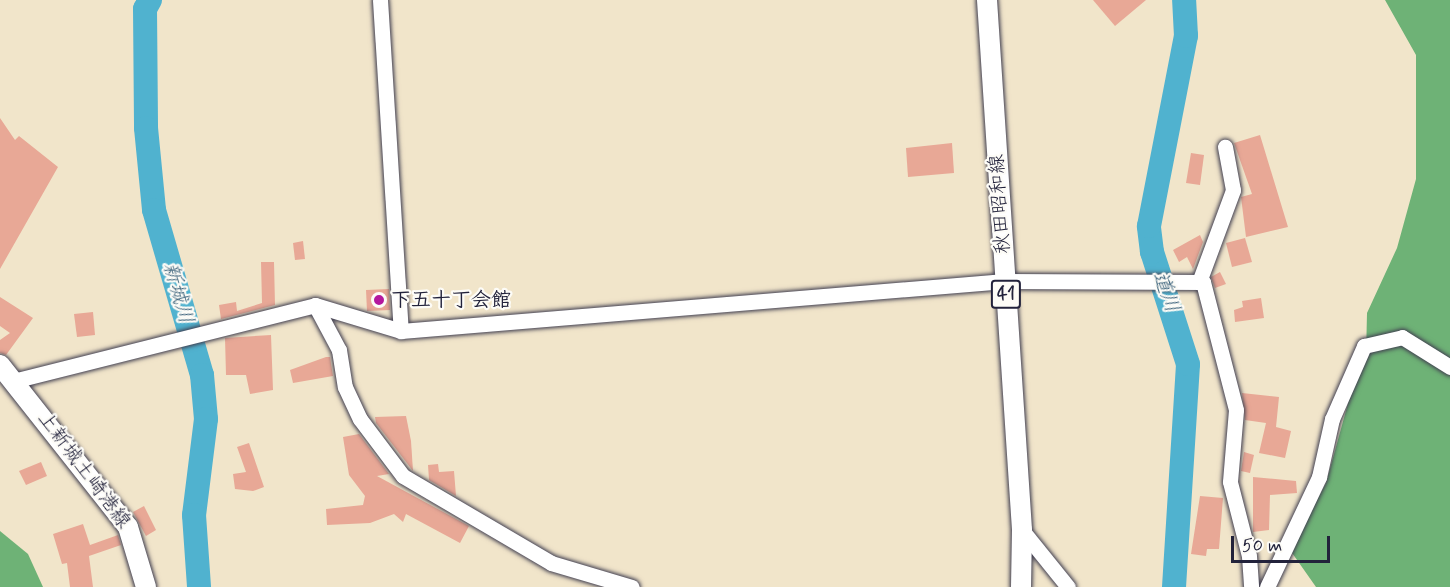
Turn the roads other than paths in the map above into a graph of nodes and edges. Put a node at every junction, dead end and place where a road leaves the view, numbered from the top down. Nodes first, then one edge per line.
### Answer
1 (380, 0) edge
2 (987, 0) edge
3 (1225, 147) dead end
4 (1005, 281) junction
5 (1200, 282) junction
6 (315, 305) junction
7 (401, 331) junction
8 (0, 365) edge
9 (1450, 367) edge
10 (17, 380) junction
11 (1022, 530) junction
12 (146, 587) edge
13 (632, 587) edge
14 (1021, 587) edge
15 (1068, 587) edge
16 (1251, 587) edge
17 (1268, 587) edge

1 - 7 street
2 - 4 main road, 秋田昭和線 / 41
3 - 5 street
4 - 5 street
4 - 7 street
4 - 11 main road, 秋田昭和線 / 41
5 - 16 street
6 - 7 street
6 - 10 street
6 - 13 street
8 - 10 main road, 上新城土崎港線
9 - 17 street
10 - 12 main road, 上新城土崎港線
11 - 14 main road, 秋田昭和線 / 41
11 - 15 street

